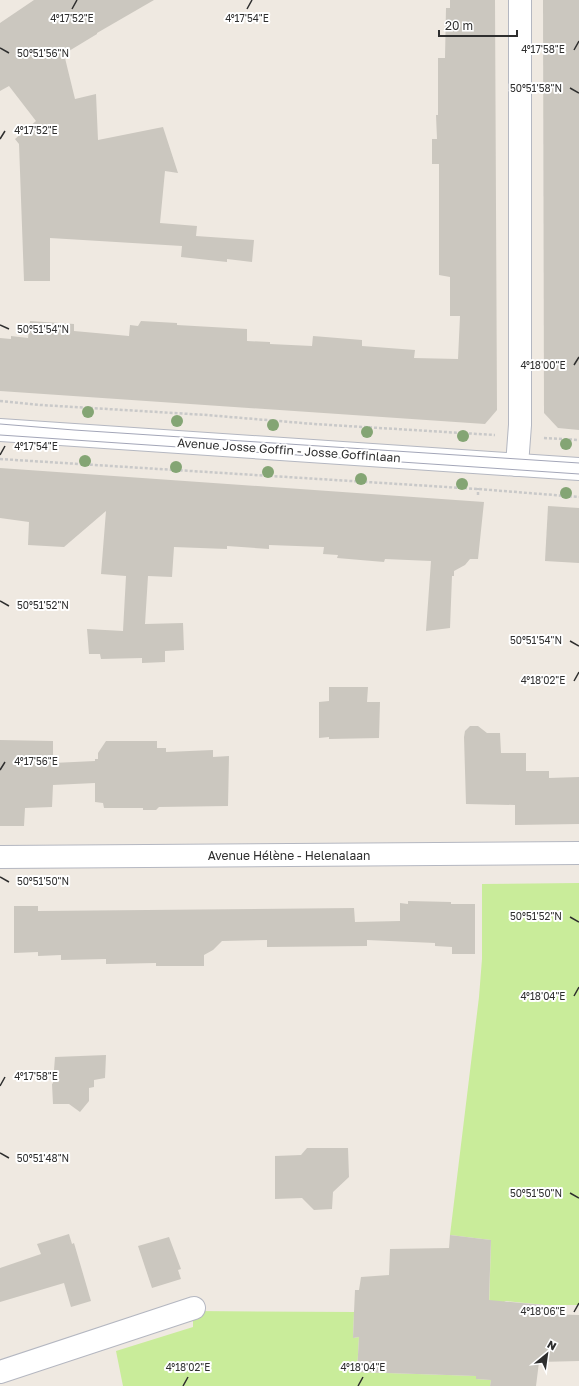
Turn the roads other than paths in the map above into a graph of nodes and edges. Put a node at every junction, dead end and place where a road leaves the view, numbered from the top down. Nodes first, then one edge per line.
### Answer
1 (520, 0) edge
2 (0, 430) edge
3 (517, 465) junction
4 (579, 469) edge
5 (579, 853) edge
6 (0, 857) edge
7 (194, 1308) dead end
8 (0, 1372) edge

1 - 3 street
2 - 3 street, Avenue Josse Goffin - Josse Goffinlaan
3 - 4 street, Avenue Josse Goffin - Josse Goffinlaan
5 - 6 street, Avenue Hélène - Helenalaan
7 - 8 street

